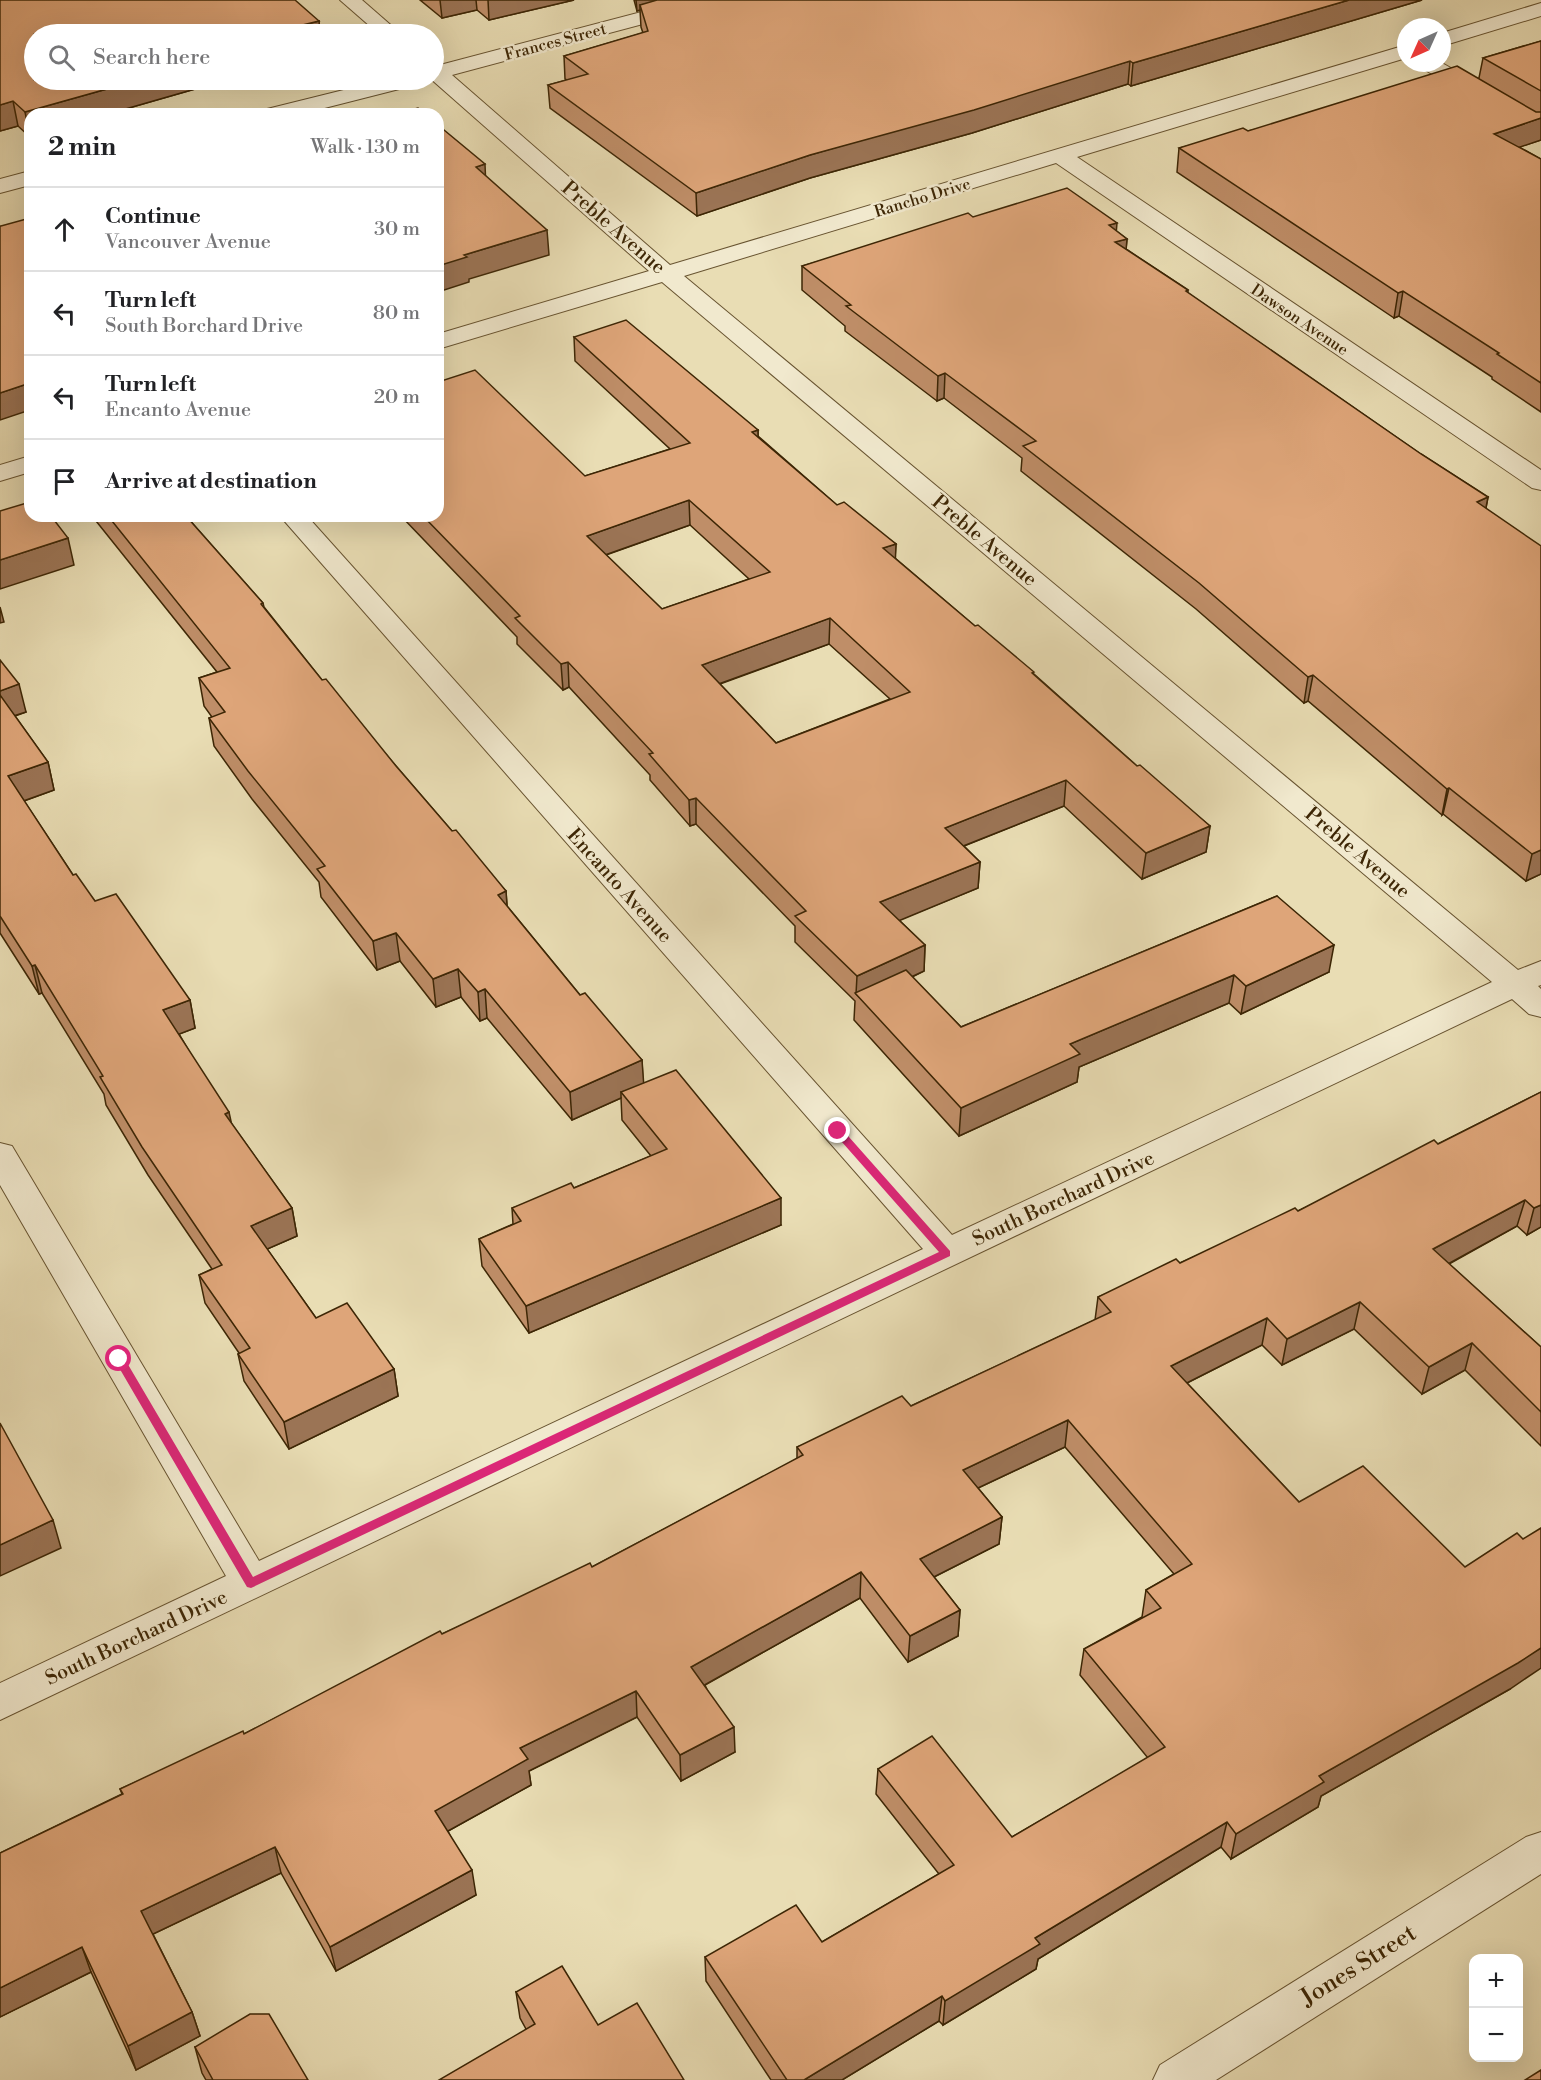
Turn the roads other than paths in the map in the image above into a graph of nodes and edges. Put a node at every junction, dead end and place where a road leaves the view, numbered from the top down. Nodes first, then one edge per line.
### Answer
1 (350, 0) edge
2 (711, 0) edge
3 (1541, 9) edge
4 (379, 24) edge
5 (1451, 37) edge
6 (1397, 54) edge
7 (444, 69) edge
8 (1443, 72) edge
9 (444, 81) edge
10 (368, 90) edge
11 (298, 108) edge
12 (1541, 128) edge
13 (1059, 155) junction
14 (24, 180) edge
15 (0, 186) edge
16 (667, 274) junction
17 (444, 340) edge
18 (24, 466) edge
19 (0, 473) edge
20 (1541, 482) edge
21 (298, 522) edge
22 (1533, 988) edge
23 (0, 1155) edge
24 (947, 1253) junction
25 (251, 1583) junction
26 (0, 1702) edge
27 (1541, 1851) edge
28 (1176, 2080) edge

1 - 4 street
2 - 7 street, Frances Street
3 - 5 street
6 - 13 street, Rancho Drive
8 - 12 street
9 - 16 street, Preble Avenue
10 - 11 street
13 - 16 street, Rancho Drive
13 - 20 street, Dawson Avenue
14 - 15 street
16 - 17 street, Rancho Drive
16 - 22 street, Preble Avenue
18 - 19 street
21 - 24 street, Encanto Avenue
22 - 24 street, South Borchard Drive
23 - 25 street
24 - 25 street, South Borchard Drive
25 - 26 street, South Borchard Drive
27 - 28 street, Jones Street

